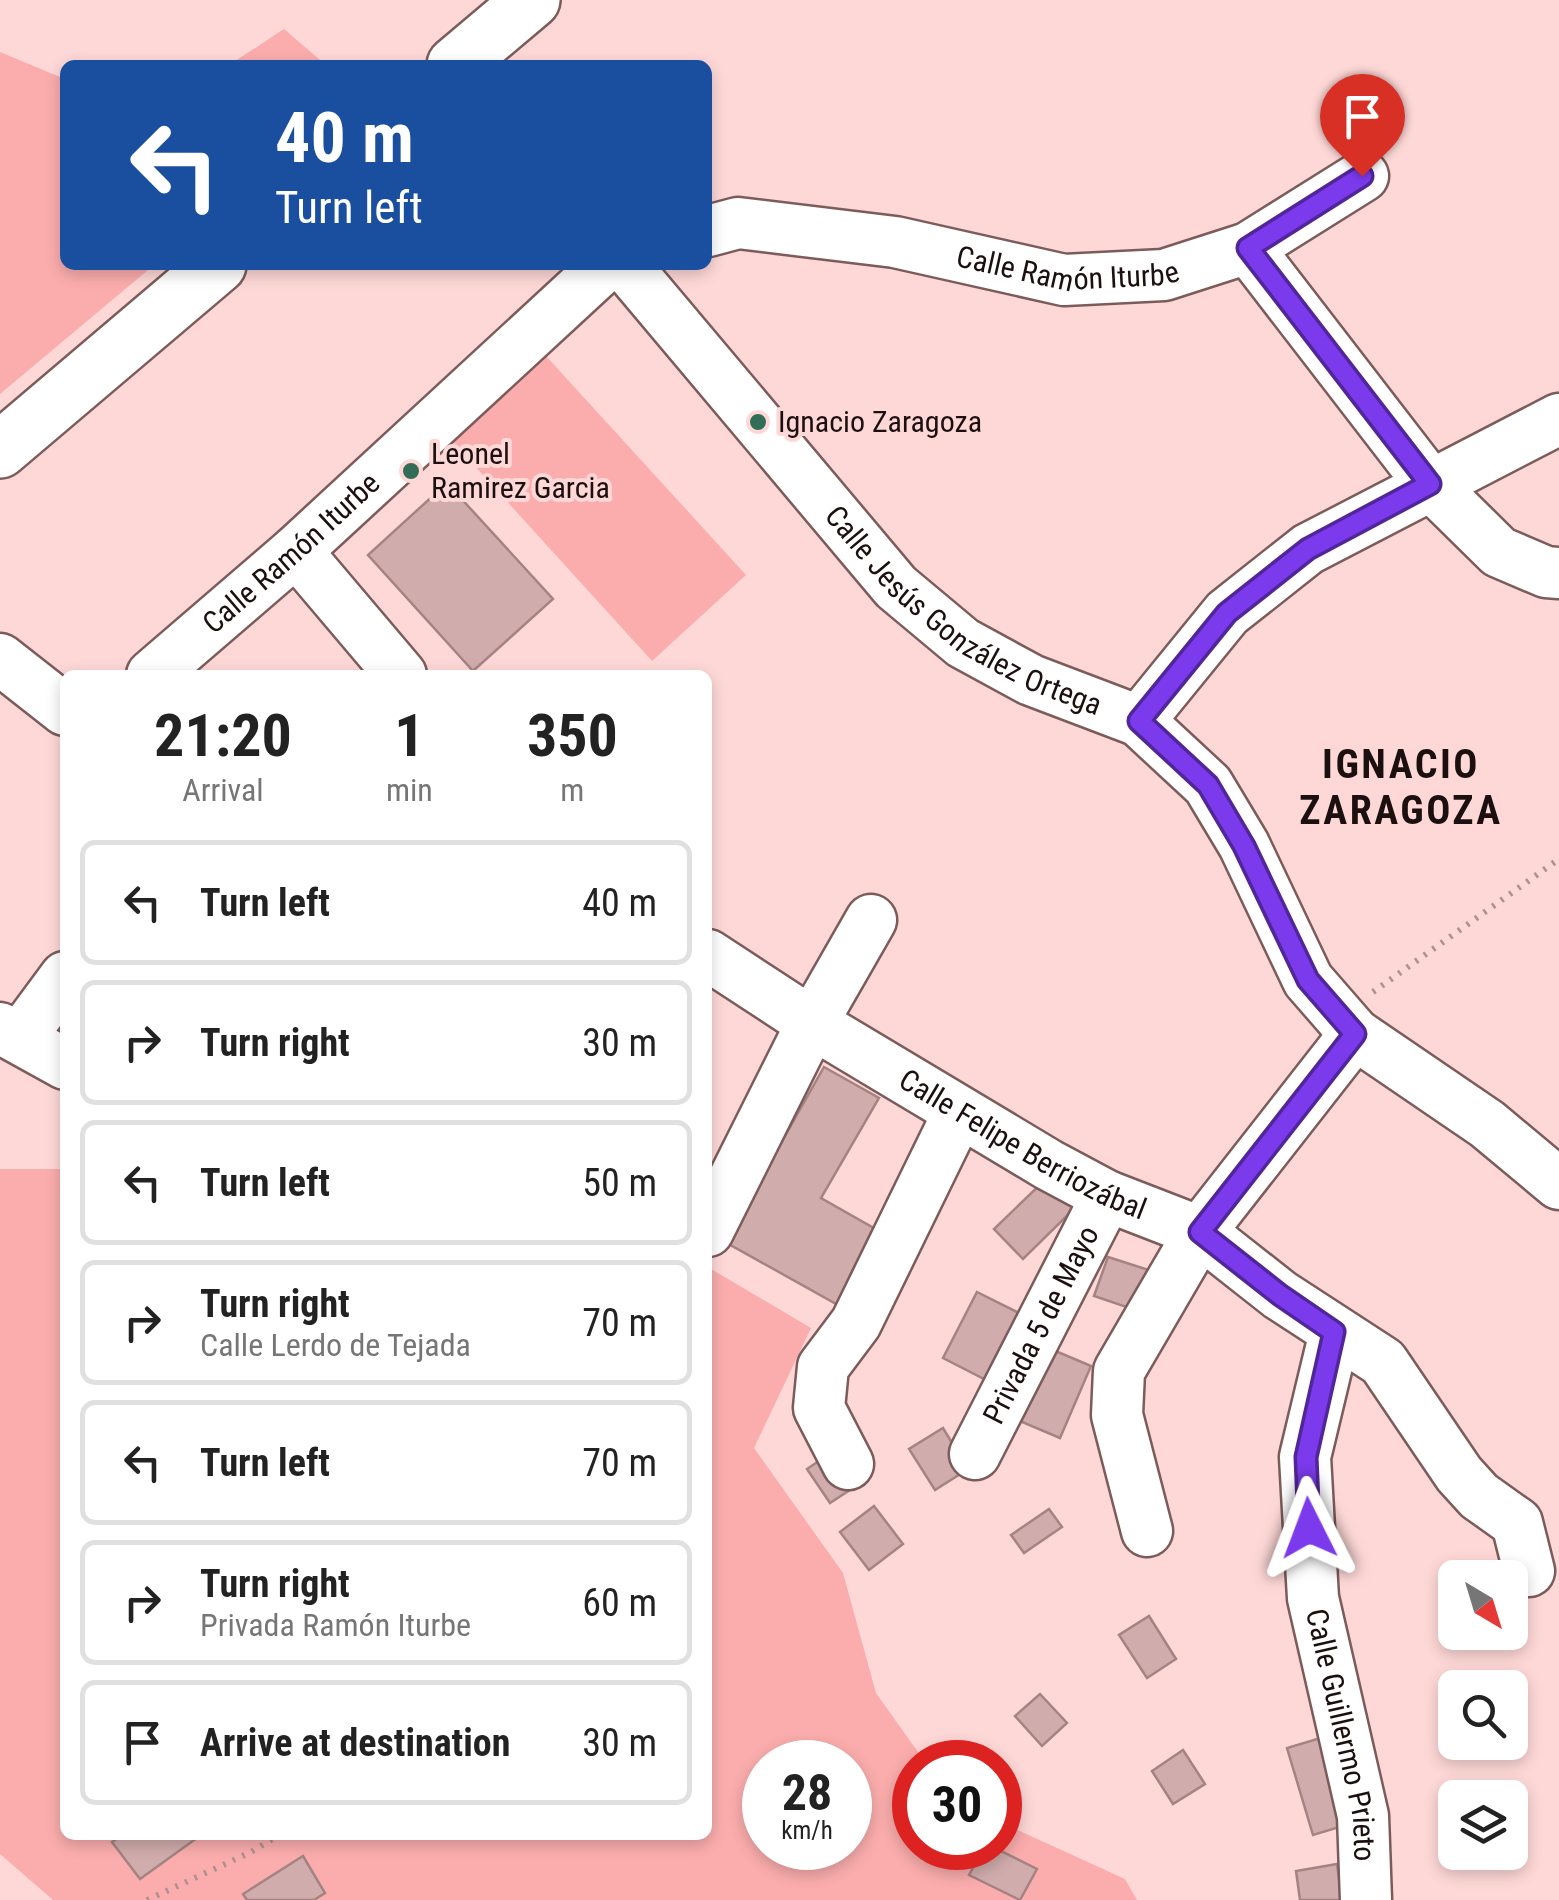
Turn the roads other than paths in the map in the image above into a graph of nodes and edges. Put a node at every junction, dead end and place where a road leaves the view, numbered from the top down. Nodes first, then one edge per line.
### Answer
1 (532, 0) edge
2 (461, 60) edge
3 (1362, 176) dead end
4 (712, 230) edge
5 (1248, 248) junction
6 (212, 270) edge
7 (601, 270) edge
8 (629, 270) edge
9 (1559, 419) edge
10 (0, 450) edge
11 (1430, 484) junction
12 (296, 551) junction
13 (1559, 573) edge
14 (0, 659) edge
15 (158, 670) edge
16 (397, 670) edge
17 (60, 706) edge
18 (1139, 721) junction
19 (871, 920) dead end
20 (712, 957) edge
21 (60, 982) edge
22 (812, 1023) junction
23 (1347, 1025) junction
24 (10, 1033) edge
25 (60, 1061) edge
26 (960, 1112) junction
27 (1559, 1184) edge
28 (1107, 1196) junction
29 (712, 1223) edge
30 (1200, 1232) junction
31 (1334, 1332) junction
32 (975, 1454) dead end
33 (848, 1464) dead end
34 (1146, 1531) dead end
35 (1529, 1570) dead end
36 (1366, 1900) edge

1 - 2 main road
3 - 5 street, Calle Ramón Iturbe
4 - 5 street, Calle Ramón Iturbe
5 - 11 street
6 - 10 main road
7 - 12 street, Calle Ramón Iturbe
8 - 18 street, Calle Jesús González Ortega
9 - 11 street
11 - 13 street
11 - 18 street
12 - 15 street, Calle Ramón Iturbe
12 - 16 street
14 - 17 street
18 - 23 street, Calle Jesús González Ortega
19 - 22 street
20 - 22 street, Calle Felipe Berriozábal
21 - 24 street
22 - 26 street, Calle Felipe Berriozábal
22 - 29 street
23 - 27 street, Calle Jesús González Ortega
23 - 30 street
24 - 25 street
26 - 28 street, Calle Felipe Berriozábal
26 - 33 street
28 - 30 street, Calle Felipe Berriozábal
28 - 32 street, Privada 5 de Mayo
30 - 31 street, Calle Felipe Berriozábal
30 - 34 street
31 - 35 street, Calle Felipe Berriozábal
31 - 36 street, Calle Guillermo Prieto

